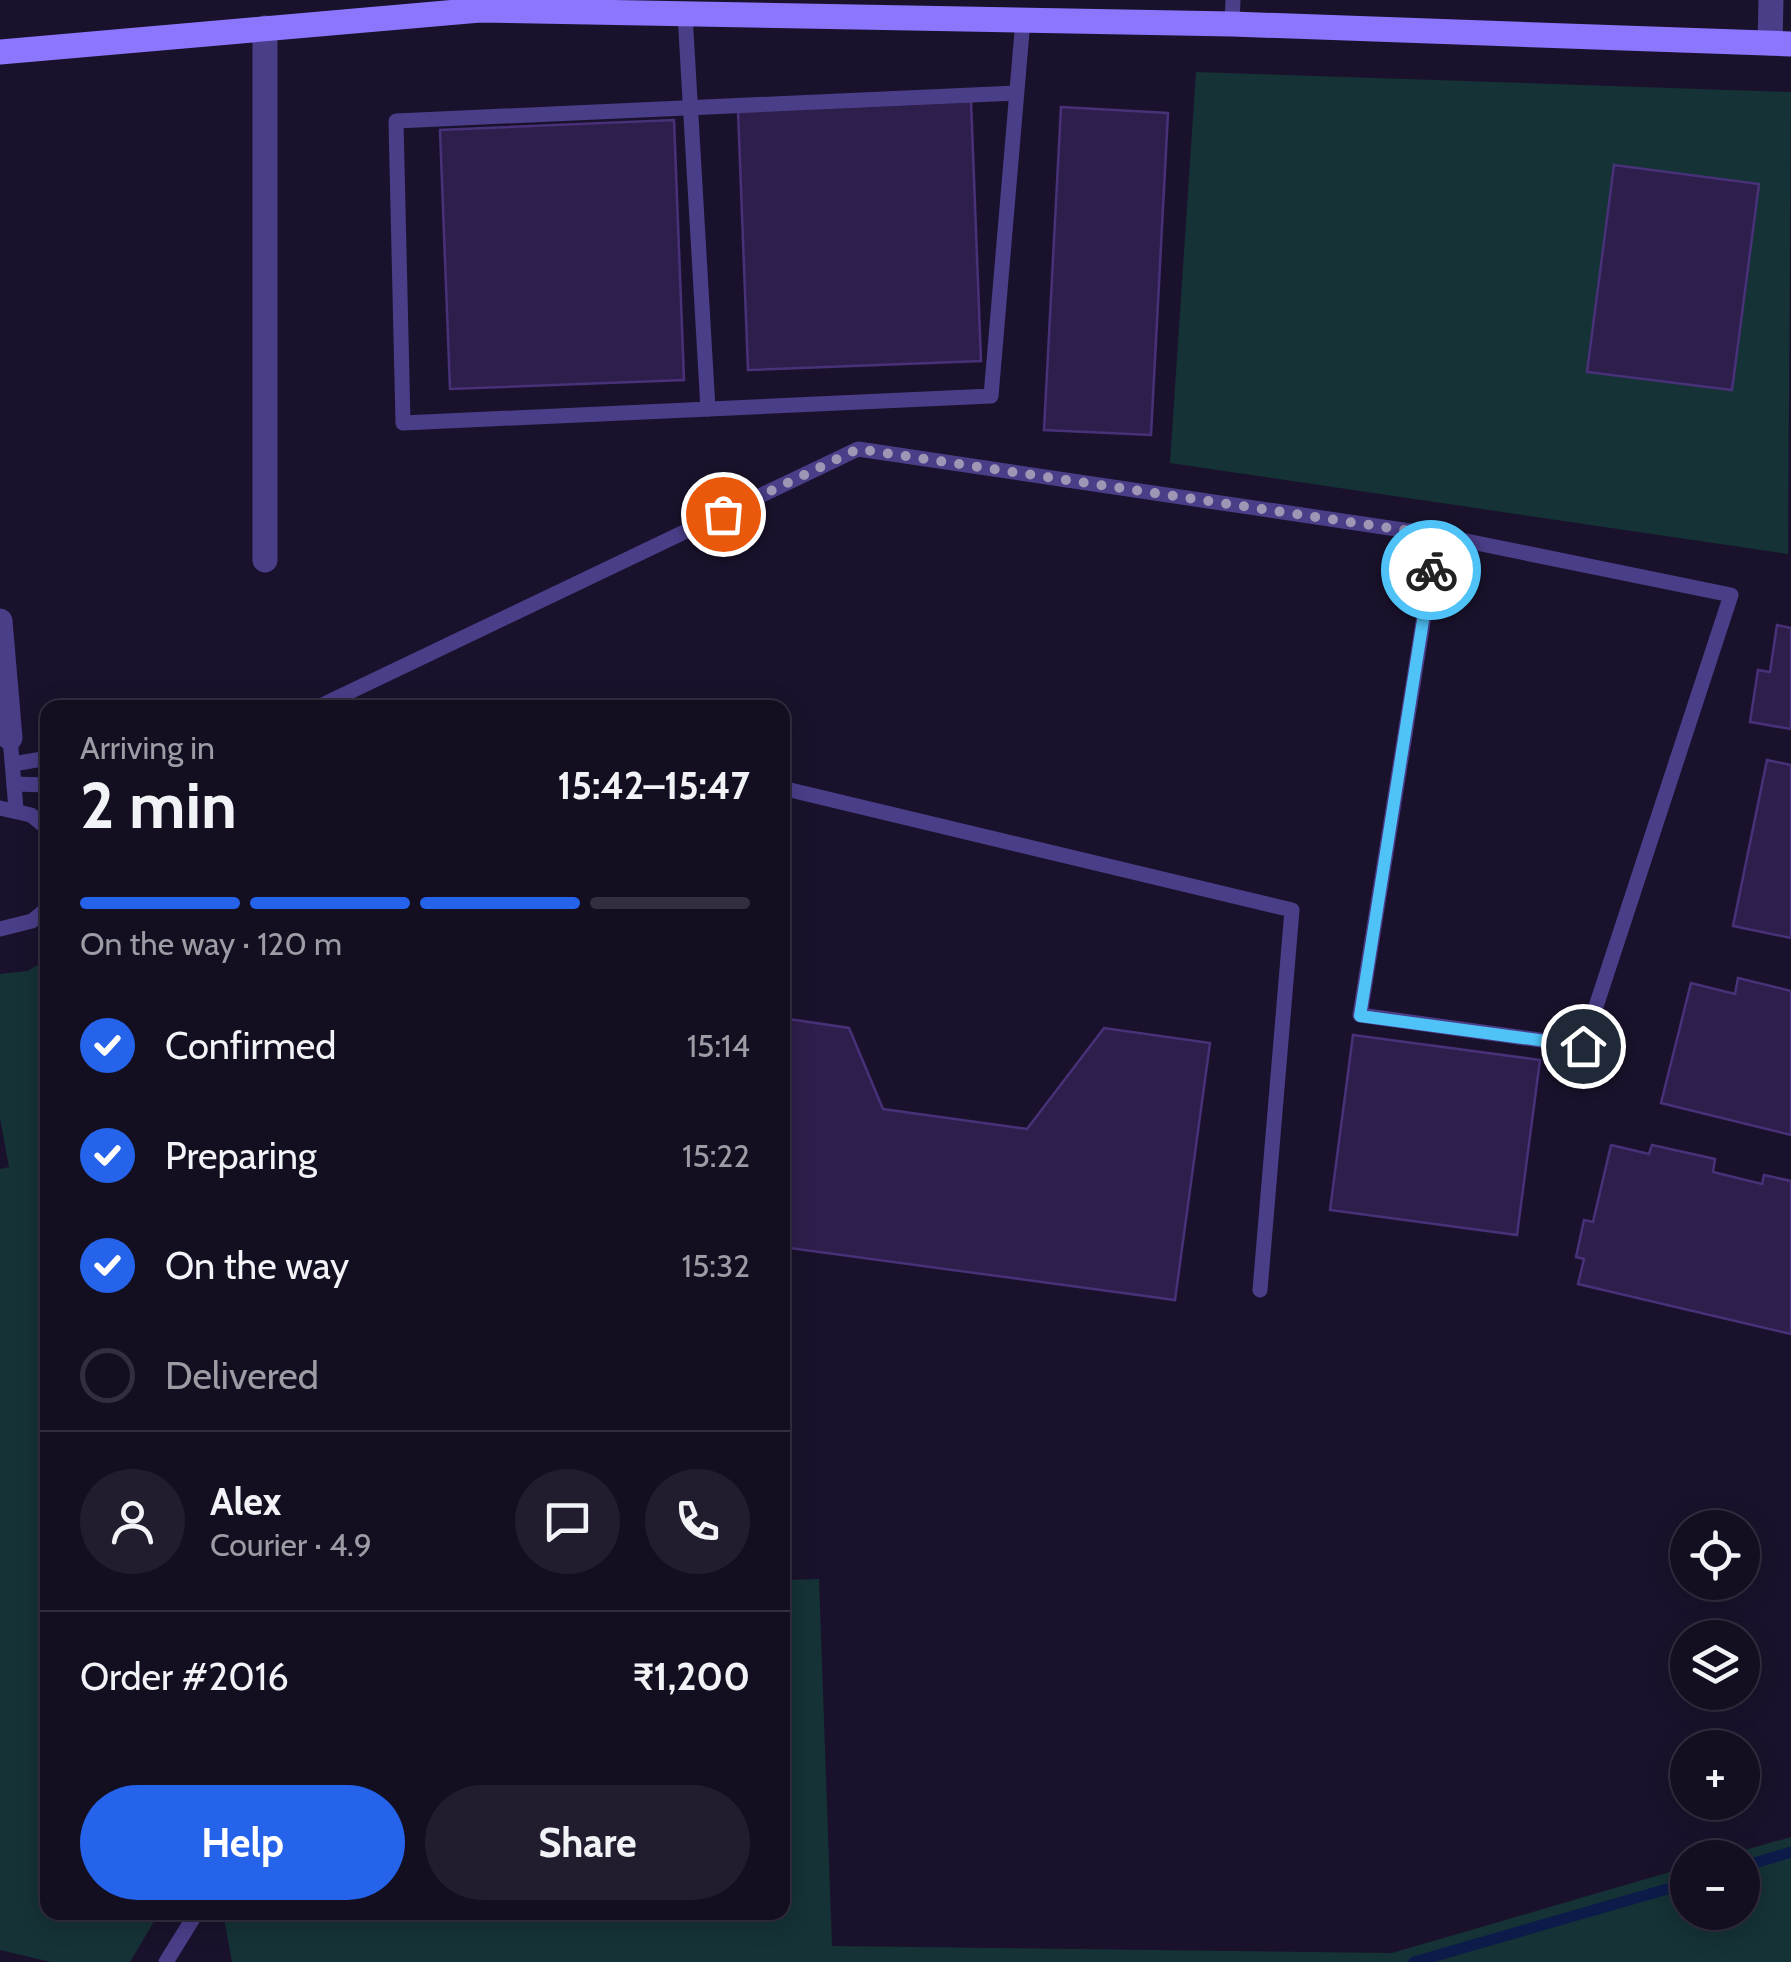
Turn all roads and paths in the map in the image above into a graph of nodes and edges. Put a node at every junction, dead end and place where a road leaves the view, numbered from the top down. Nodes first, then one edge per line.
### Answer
1 (1771, 0) edge
2 (932, 9) edge
3 (1233, 12) edge
4 (685, 14) junction
5 (1024, 20) junction
6 (265, 28) junction
7 (1781, 44) edge
8 (0, 52) edge
9 (1016, 93) junction
10 (694, 109) junction
11 (708, 409) junction
12 (1437, 535) junction
13 (265, 560) dead end
14 (0, 621) edge
15 (333, 700) edge
16 (12, 751) junction
17 (40, 756) edge
18 (14, 784) junction
19 (40, 785) edge
20 (790, 790) edge
21 (8, 808) edge
22 (40, 825) edge
23 (40, 914) edge
24 (0, 929) edge
25 (1260, 1290) dead end
26 (192, 1920) edge
27 (166, 1962) edge

1 - 7 street
2 - 4 street
2 - 5 street
3 - 5 street
3 - 7 street
4 - 6 street
4 - 10 lane
5 - 9 lane
6 - 8 street
6 - 13 street
9 - 10 lane
9 - 11 lane
10 - 11 lane
10 - 11 lane
12 - 12 lane
12 - 15 lane
14 - 16 street
16 - 17 lane
16 - 18 lane
18 - 19 lane
18 - 21 lane
20 - 25 lane
21 - 22 lane
23 - 24 lane
26 - 27 lane

